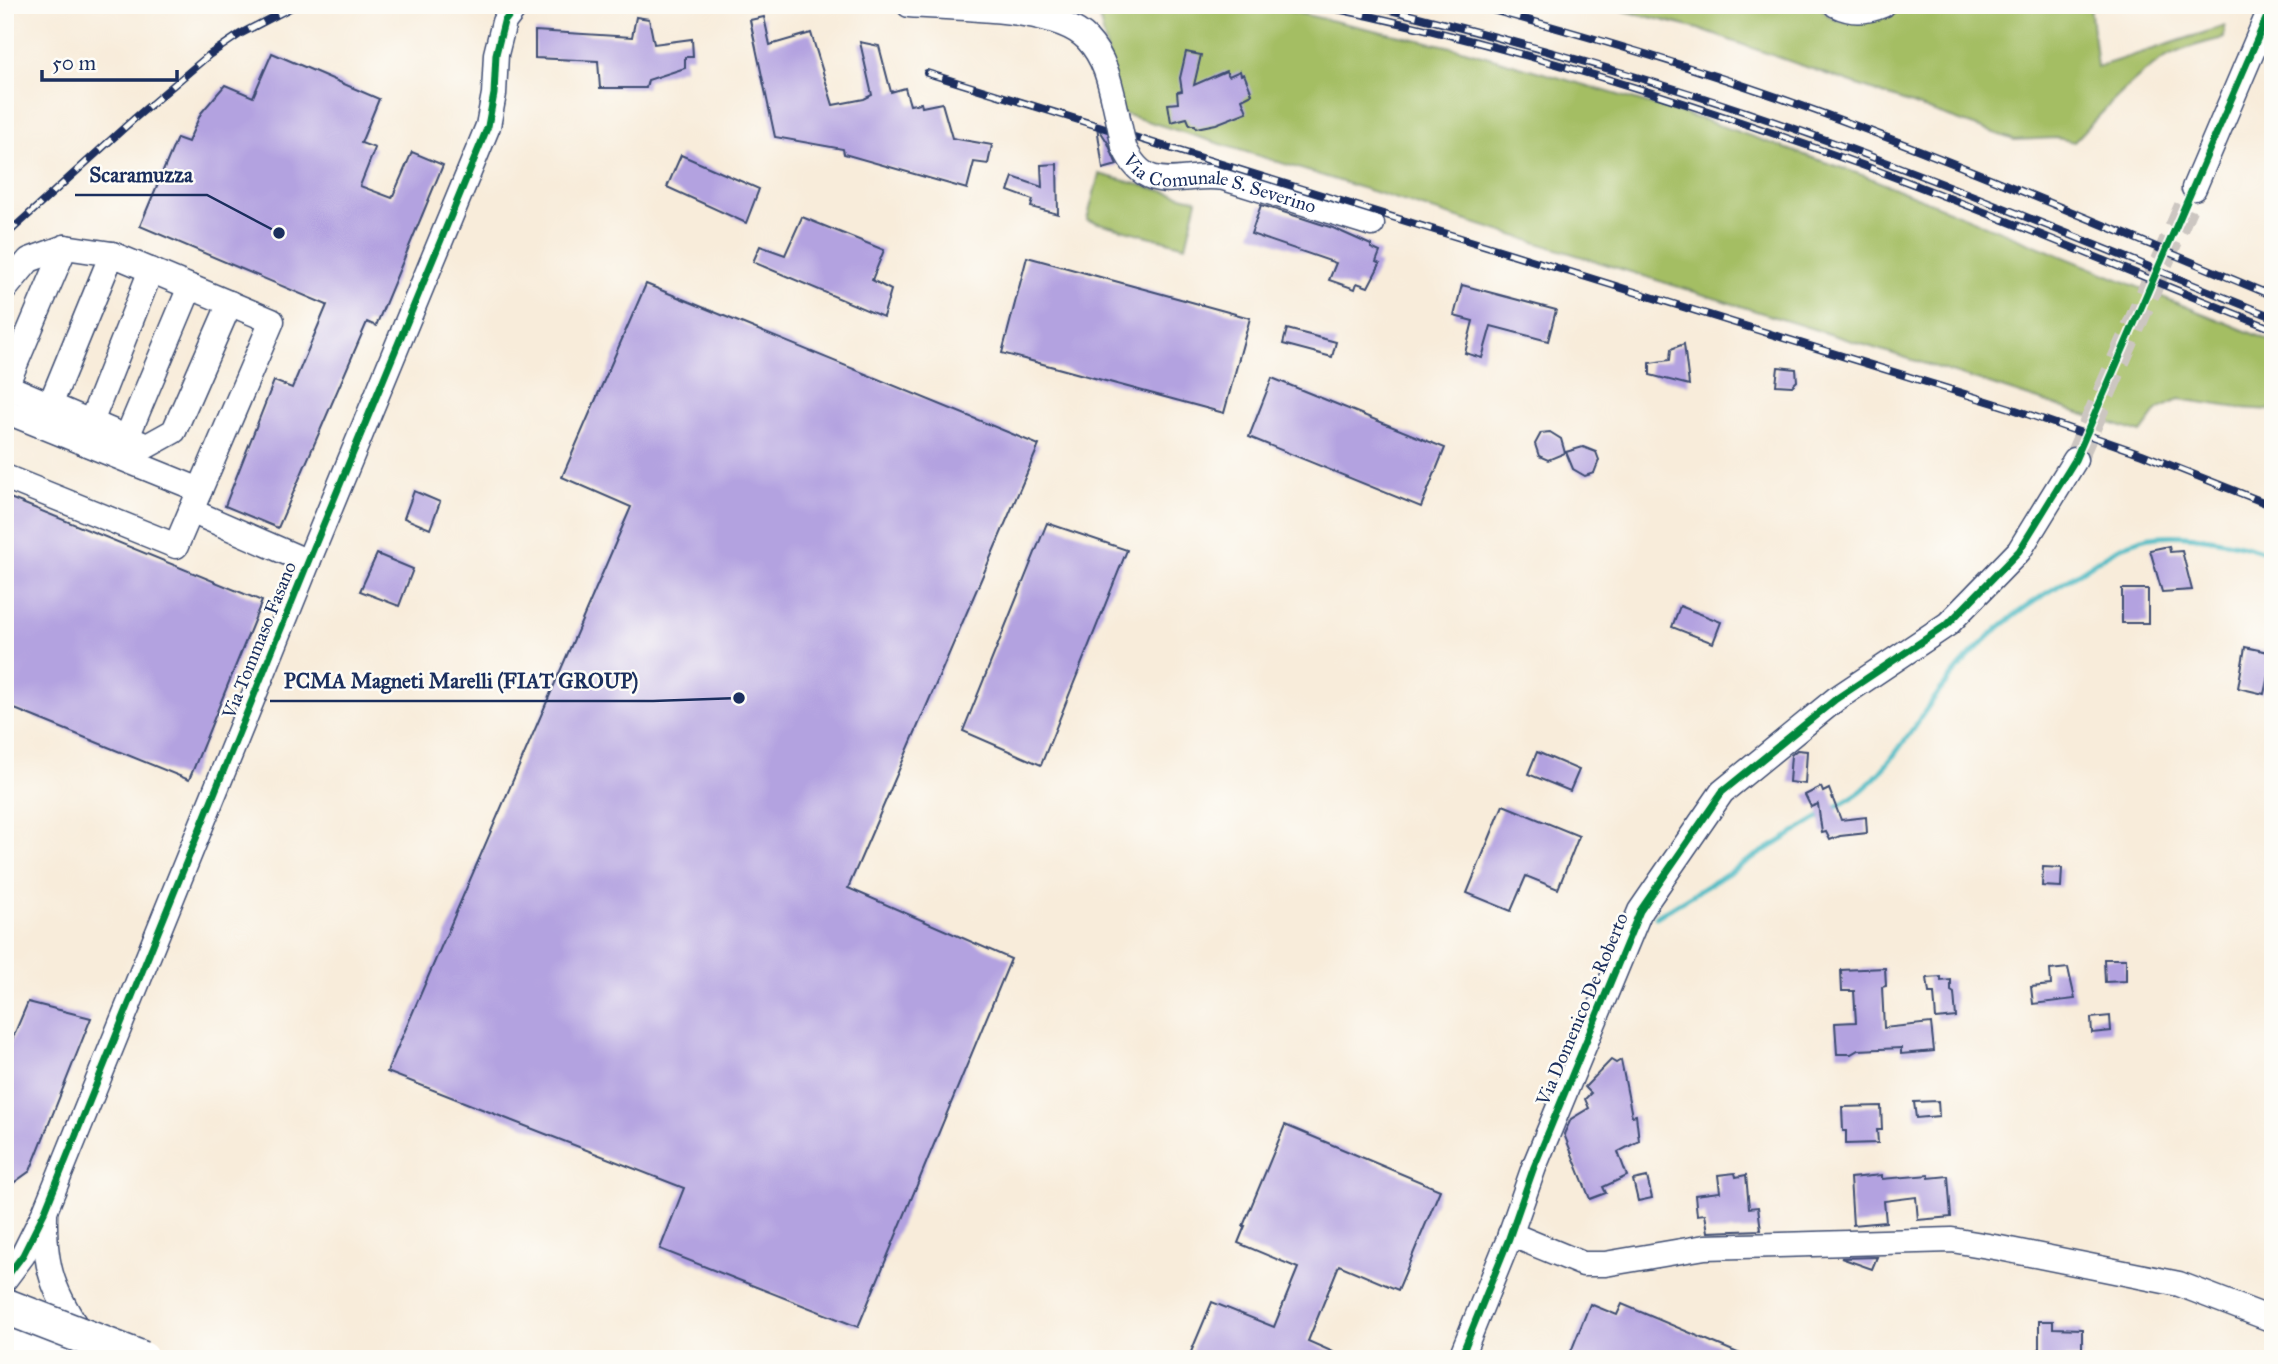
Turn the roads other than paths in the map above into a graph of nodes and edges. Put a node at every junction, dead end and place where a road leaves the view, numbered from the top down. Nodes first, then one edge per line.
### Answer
1 (517, 5) edge
2 (909, 5) edge
3 (1836, 5) edge
4 (1883, 5) edge
5 (2272, 5) edge
6 (2194, 188) tunnel mouth
7 (1372, 224) dead end
8 (65, 247) junction
9 (111, 254) junction
10 (151, 270) junction
11 (190, 287) junction
12 (5, 289) edge
13 (230, 303) junction
14 (50, 405) junction
15 (5, 411) edge
16 (91, 422) junction
17 (127, 437) junction
18 (2075, 460) tunnel mouth
19 (5, 477) edge
20 (195, 500) junction
21 (307, 562) junction
22 (45, 1211) junction
23 (1510, 1234) junction
24 (5, 1279) edge
25 (5, 1306) edge
26 (5, 1320) edge
27 (2273, 1320) edge
28 (5, 1340) edge
29 (99, 1355) edge
30 (55, 1359) edge
31 (142, 1359) edge
32 (1460, 1359) edge

1 - 21 street, Via Tommaso Fasano
2 - 7 street, Via Comunale S. Severino, bridge
3 - 4 street
5 - 6 street
8 - 9 street
8 - 12 street
8 - 14 street
9 - 10 street
9 - 14 street
10 - 11 street
10 - 16 street
11 - 13 street
11 - 17 street
13 - 17 street
13 - 20 street
14 - 16 street
15 - 20 street
16 - 17 street
18 - 23 street, Via Domenico De Roberto
19 - 20 street
20 - 21 street
21 - 22 street, Via Tommaso Fasano
22 - 24 street, Via Tommaso Fasano
22 - 29 street, Via Tommaso Fasano
23 - 27 street
23 - 32 street, Via Domenico De Roberto
25 - 31 highway, bridge
26 - 29 street
28 - 30 highway

